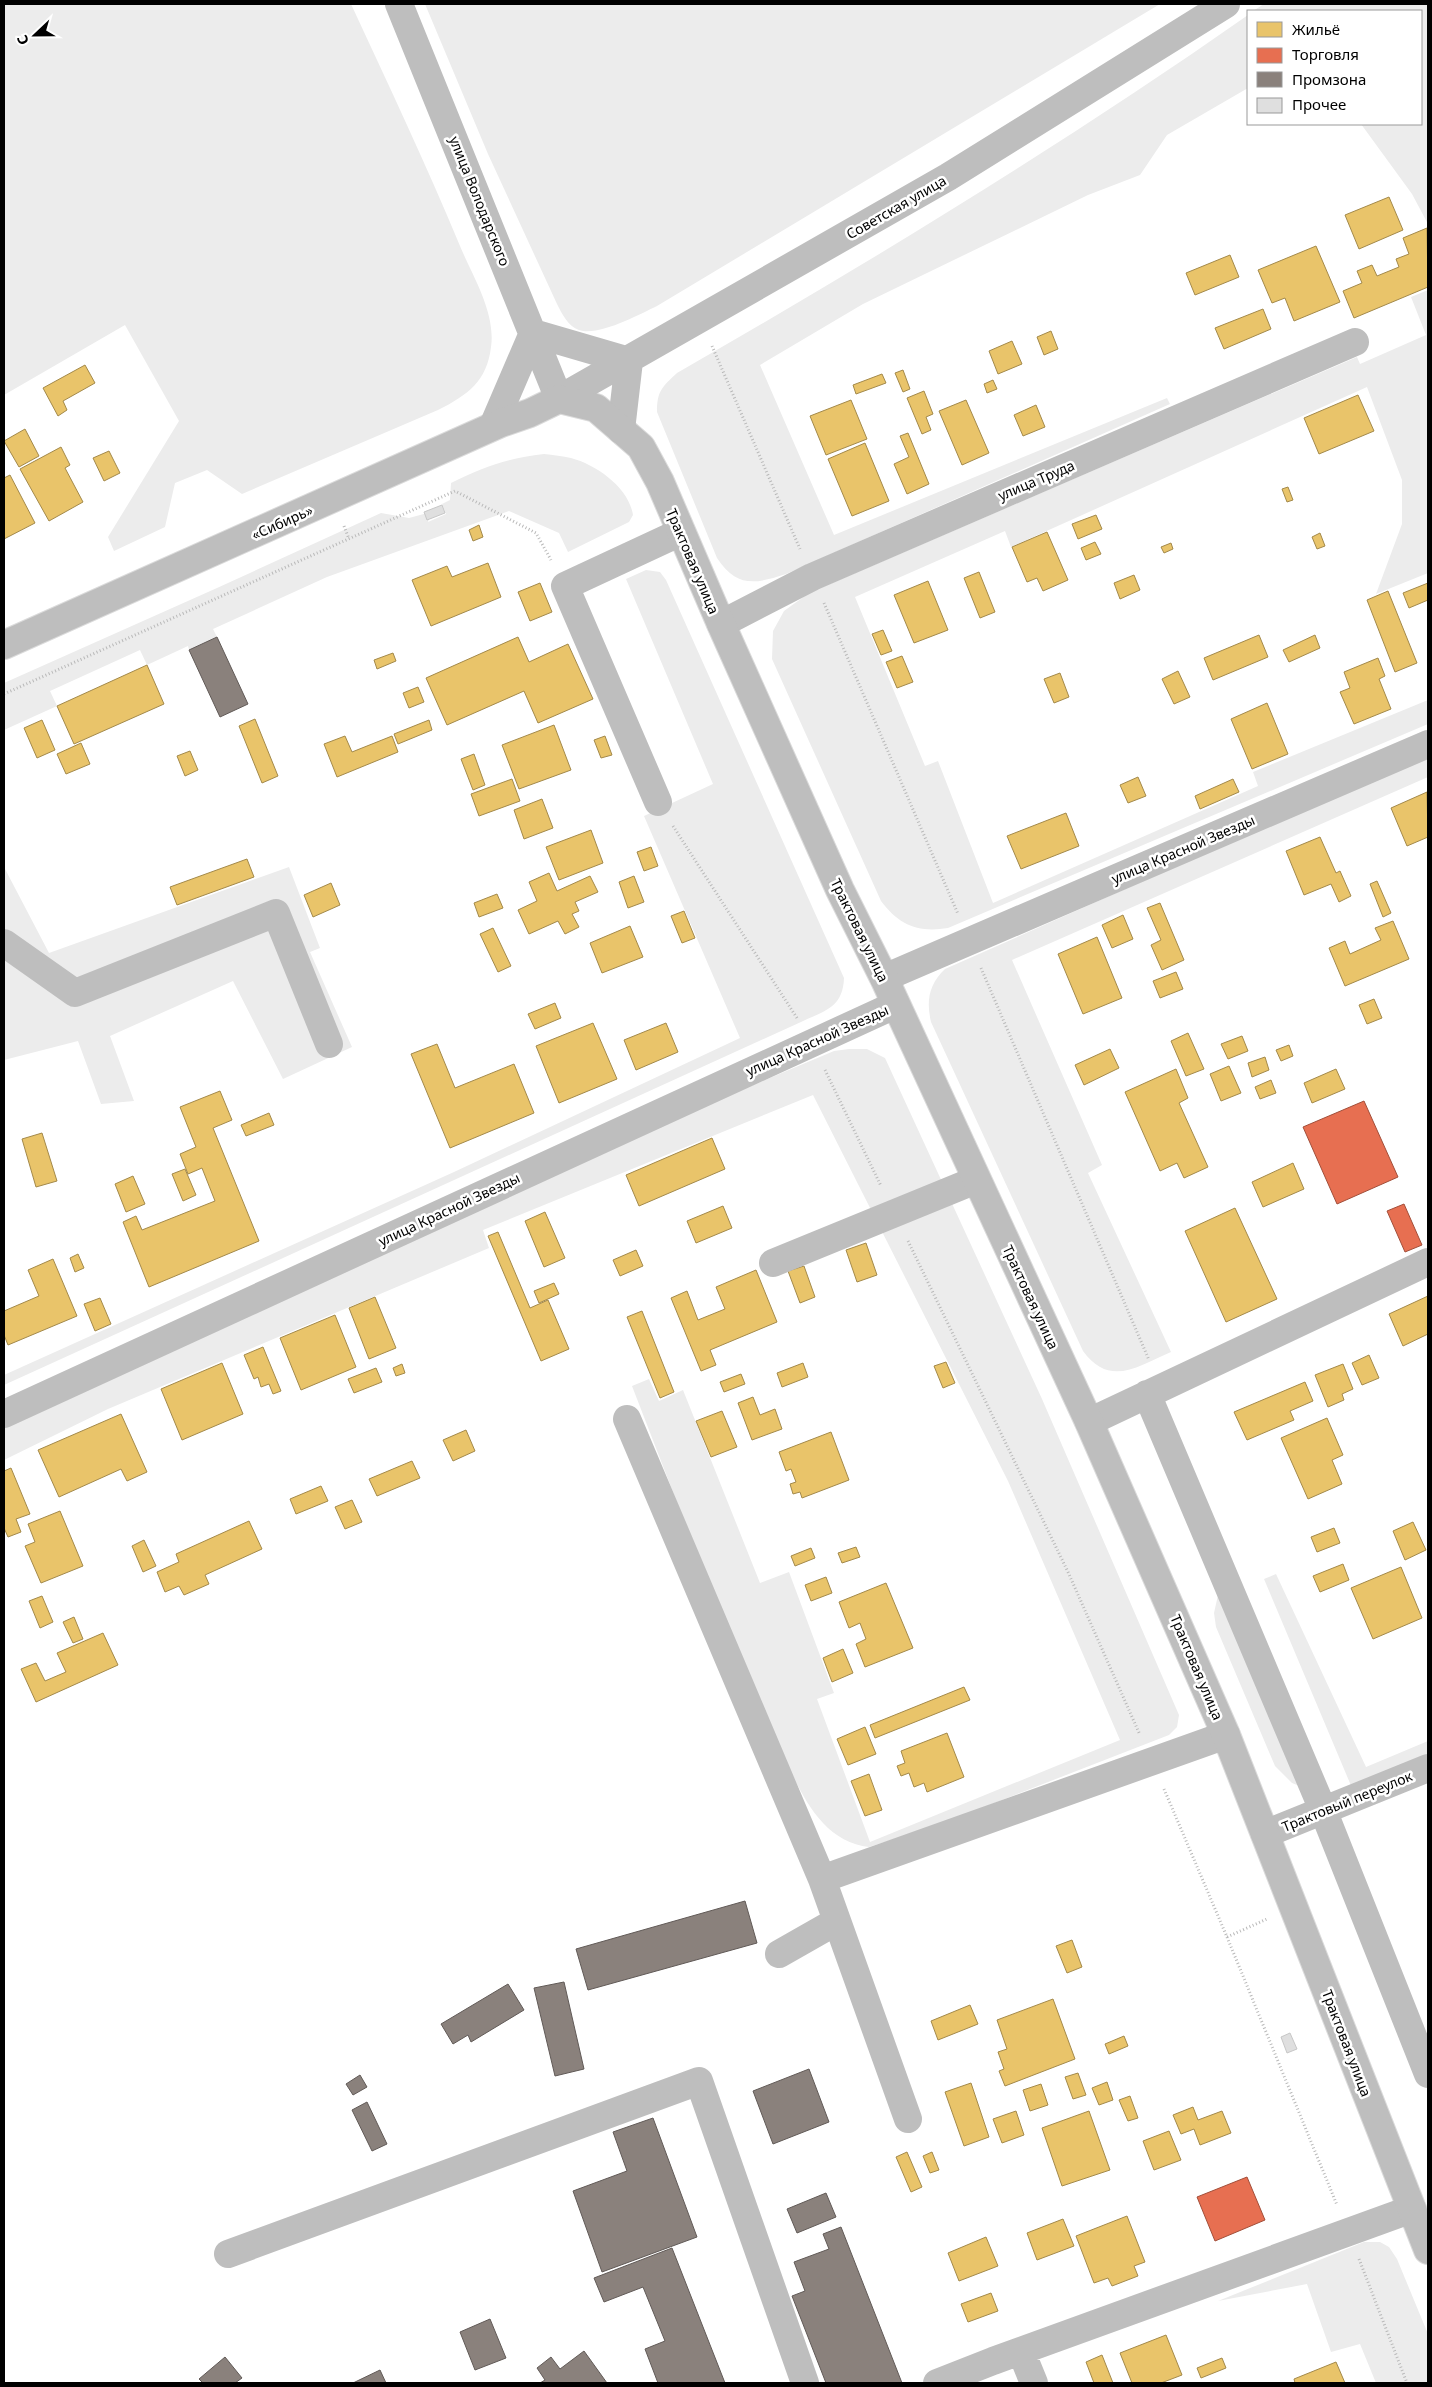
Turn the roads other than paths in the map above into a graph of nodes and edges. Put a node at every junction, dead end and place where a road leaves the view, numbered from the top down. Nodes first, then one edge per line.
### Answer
1 (399, 4) edge
2 (1226, 4) edge
3 (533, 333) junction
4 (1355, 342) dead end
5 (629, 361) junction
6 (559, 400) junction
7 (493, 426) junction
8 (621, 430) junction
9 (681, 532) junction
10 (721, 624) junction
11 (4, 645) edge
12 (1428, 744) edge
13 (658, 802) road end
14 (4, 943) edge
15 (884, 978) junction
16 (895, 1005) junction
17 (329, 1044) dead end
18 (976, 1180) junction
19 (1428, 1262) edge
20 (773, 1263) dead end
21 (1154, 1390) junction
22 (4, 1414) edge
23 (627, 1419) dead end
24 (1088, 1422) junction
25 (1226, 1735) junction
26 (1428, 1768) edge
27 (1323, 1810) junction
28 (1265, 1834) junction
29 (822, 1879) junction
30 (837, 1921) junction
31 (779, 1954) dead end
32 (1428, 2074) edge
33 (908, 2118) dead end
34 (1412, 2209) junction
35 (1428, 2250) edge
36 (228, 2254) dead end
37 (1020, 2351) junction
38 (805, 2383) edge
39 (937, 2383) edge
40 (1034, 2383) edge

1 - 3 main road, улица Володарского
2 - 5 main road, Советская улица
3 - 5 main road
3 - 6 main road, улица Володарского
3 - 7 main road
4 - 10 main road, улица Труда
5 - 6 main road, Советская улица
5 - 8 main road
6 - 7 main road, «Сибирь»
6 - 8 main road, Трактовая улица
7 - 11 main road, «Сибирь»
8 - 9 main road, Трактовая улица
9 - 10 main road, Трактовая улица
9 - 13 main road
10 - 15 main road, Трактовая улица
12 - 15 main road, улица Красной Звезды
14 - 17 main road
15 - 16 main road, Трактовая улица
16 - 18 main road, Трактовая улица
16 - 22 main road, улица Красной Звезды
18 - 20 main road
18 - 24 main road, Трактовая улица
19 - 21 main road
21 - 24 main road
21 - 27 main road
23 - 29 main road
24 - 25 main road, Трактовая улица
25 - 28 main road, Трактовая улица
25 - 29 main road
26 - 27 main road, Трактовый переулок
27 - 28 main road, Трактовый переулок
27 - 32 main road
28 - 34 main road, Трактовая улица
29 - 30 main road
30 - 31 main road
30 - 33 main road
34 - 35 main road, Трактовая улица
34 - 37 main road
36 - 38 main road
37 - 39 main road
37 - 40 main road

